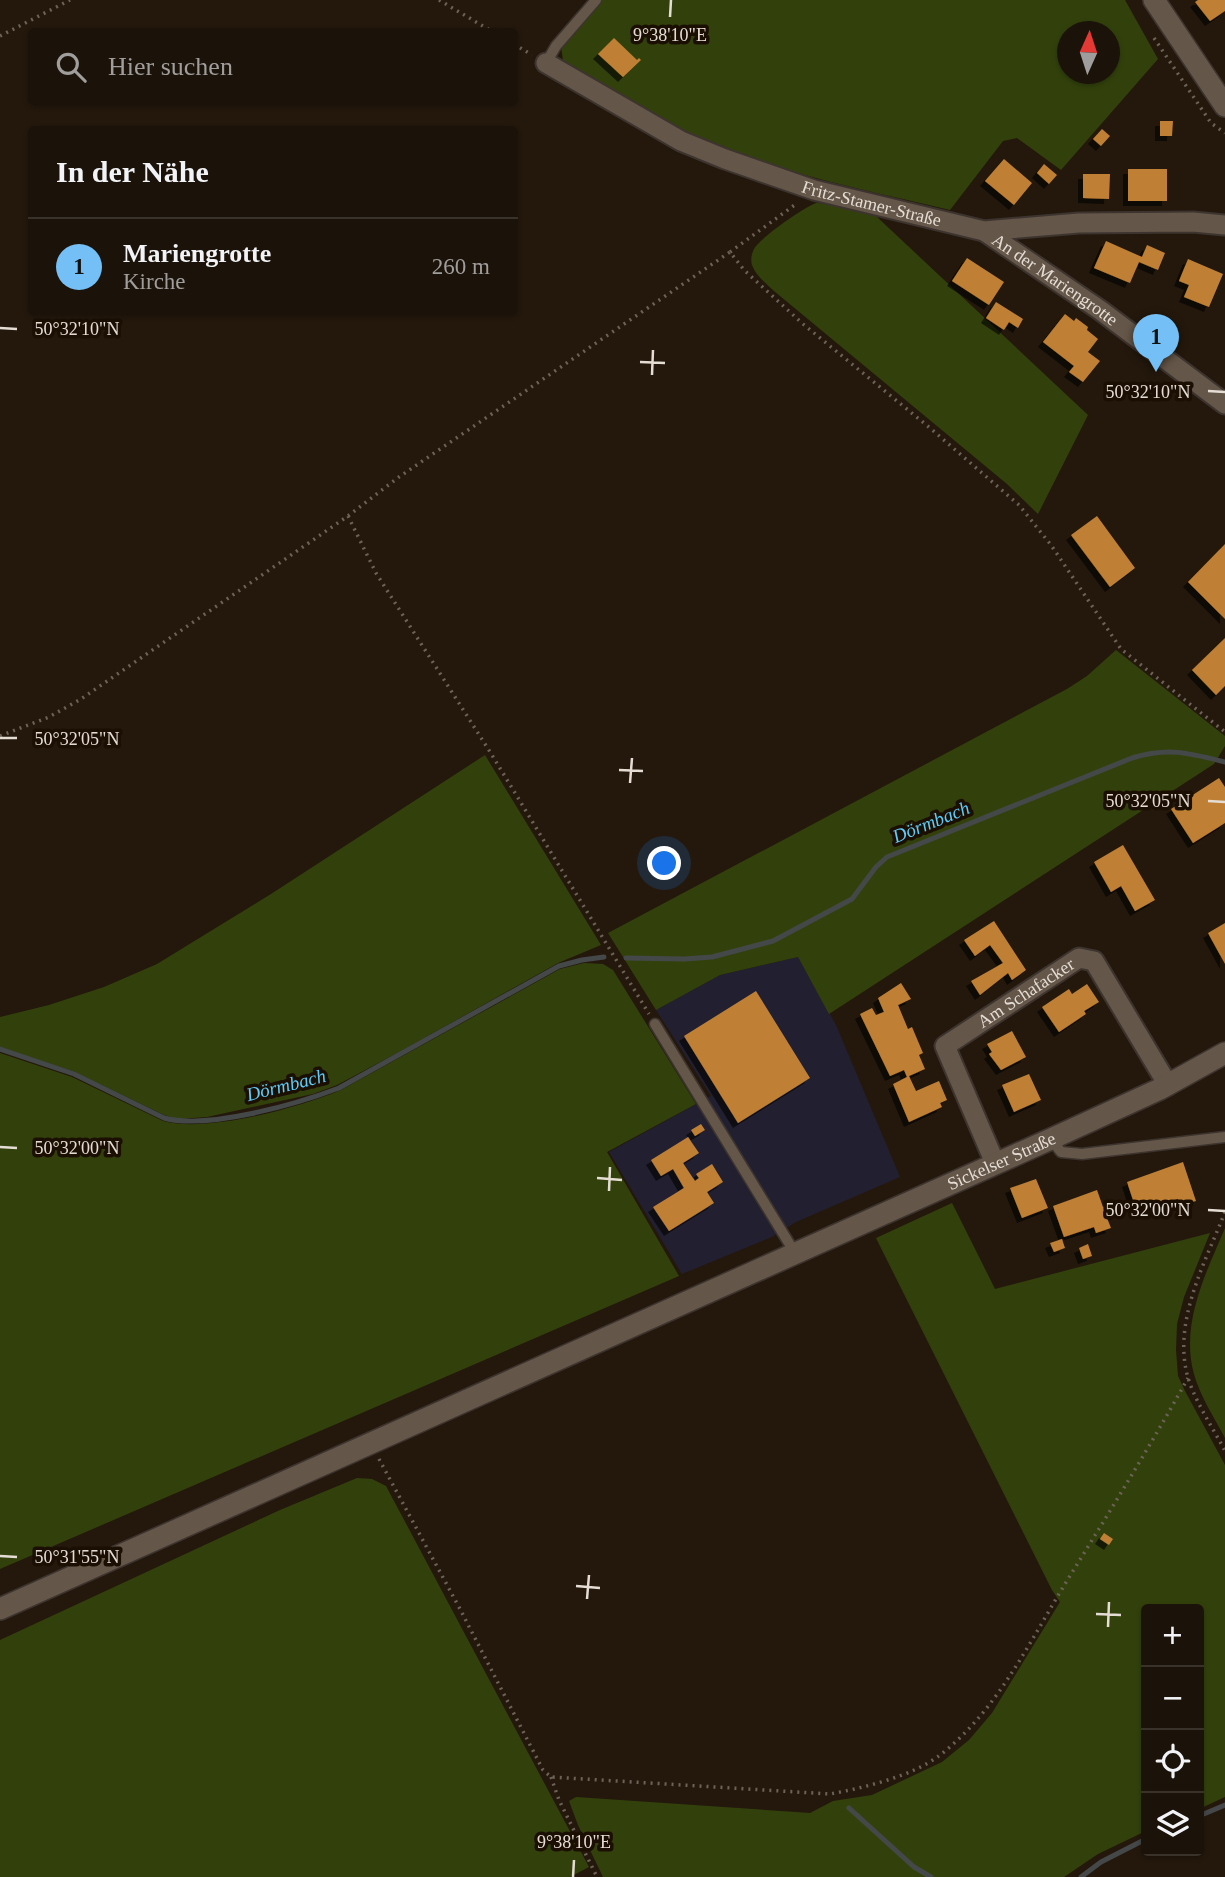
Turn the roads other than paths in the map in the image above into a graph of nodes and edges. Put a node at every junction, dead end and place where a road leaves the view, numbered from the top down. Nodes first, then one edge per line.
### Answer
1 (596, 0) edge
2 (1156, 1) edge
3 (546, 63) joint
4 (1225, 106) edge
5 (1225, 225) edge
6 (984, 231) junction
7 (1225, 404) edge
8 (655, 1024) road end
9 (1225, 1053) edge
10 (1168, 1085) junction
11 (1225, 1138) edge
12 (1051, 1139) junction
13 (995, 1163) junction
14 (795, 1253) junction
15 (0, 1609) edge

1 - 3 lane
2 - 4 main road
3 - 6 street, Fritz-Stamer-Straße
5 - 6 street, Fritz-Stamer-Straße
6 - 7 street, An der Mariengrotte
8 - 14 lane
9 - 10 main road, Sickelser Straße
10 - 12 main road, Sickelser Straße
10 - 13 street, Am Schafacker
11 - 12 lane
12 - 13 main road, Sickelser Straße
13 - 14 main road, Sickelser Straße
14 - 15 main road, Sickelser Straße

